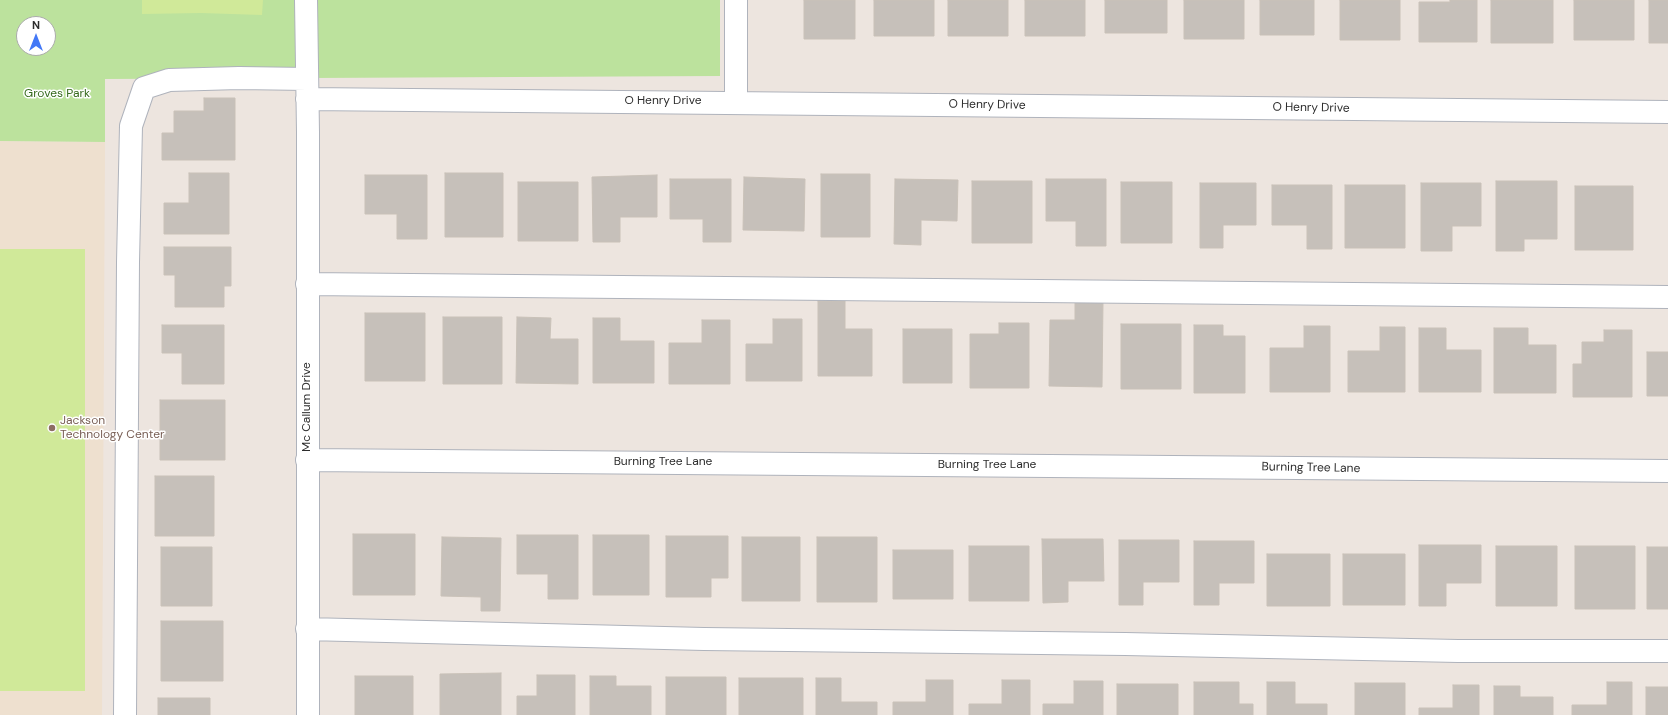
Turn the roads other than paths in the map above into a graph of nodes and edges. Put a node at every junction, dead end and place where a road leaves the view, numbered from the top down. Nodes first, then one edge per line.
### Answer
1 (306, 0) edge
2 (736, 0) edge
3 (307, 89) junction
4 (736, 102) junction
5 (1668, 112) edge
6 (308, 284) junction
7 (1668, 297) edge
8 (307, 460) junction
9 (1668, 471) edge
10 (308, 629) junction
11 (1668, 651) edge
12 (125, 715) edge
13 (308, 715) edge

1 - 3 street, Mc Callum Drive
2 - 4 street
3 - 4 street, O Henry Drive
3 - 6 street, Mc Callum Drive
3 - 12 street, O Henry Drive
4 - 5 street, O Henry Drive
6 - 7 street
6 - 8 street, Mc Callum Drive
8 - 9 street, Burning Tree Lane
8 - 10 street, Mc Callum Drive
10 - 11 street
10 - 13 street, Mc Callum Drive

